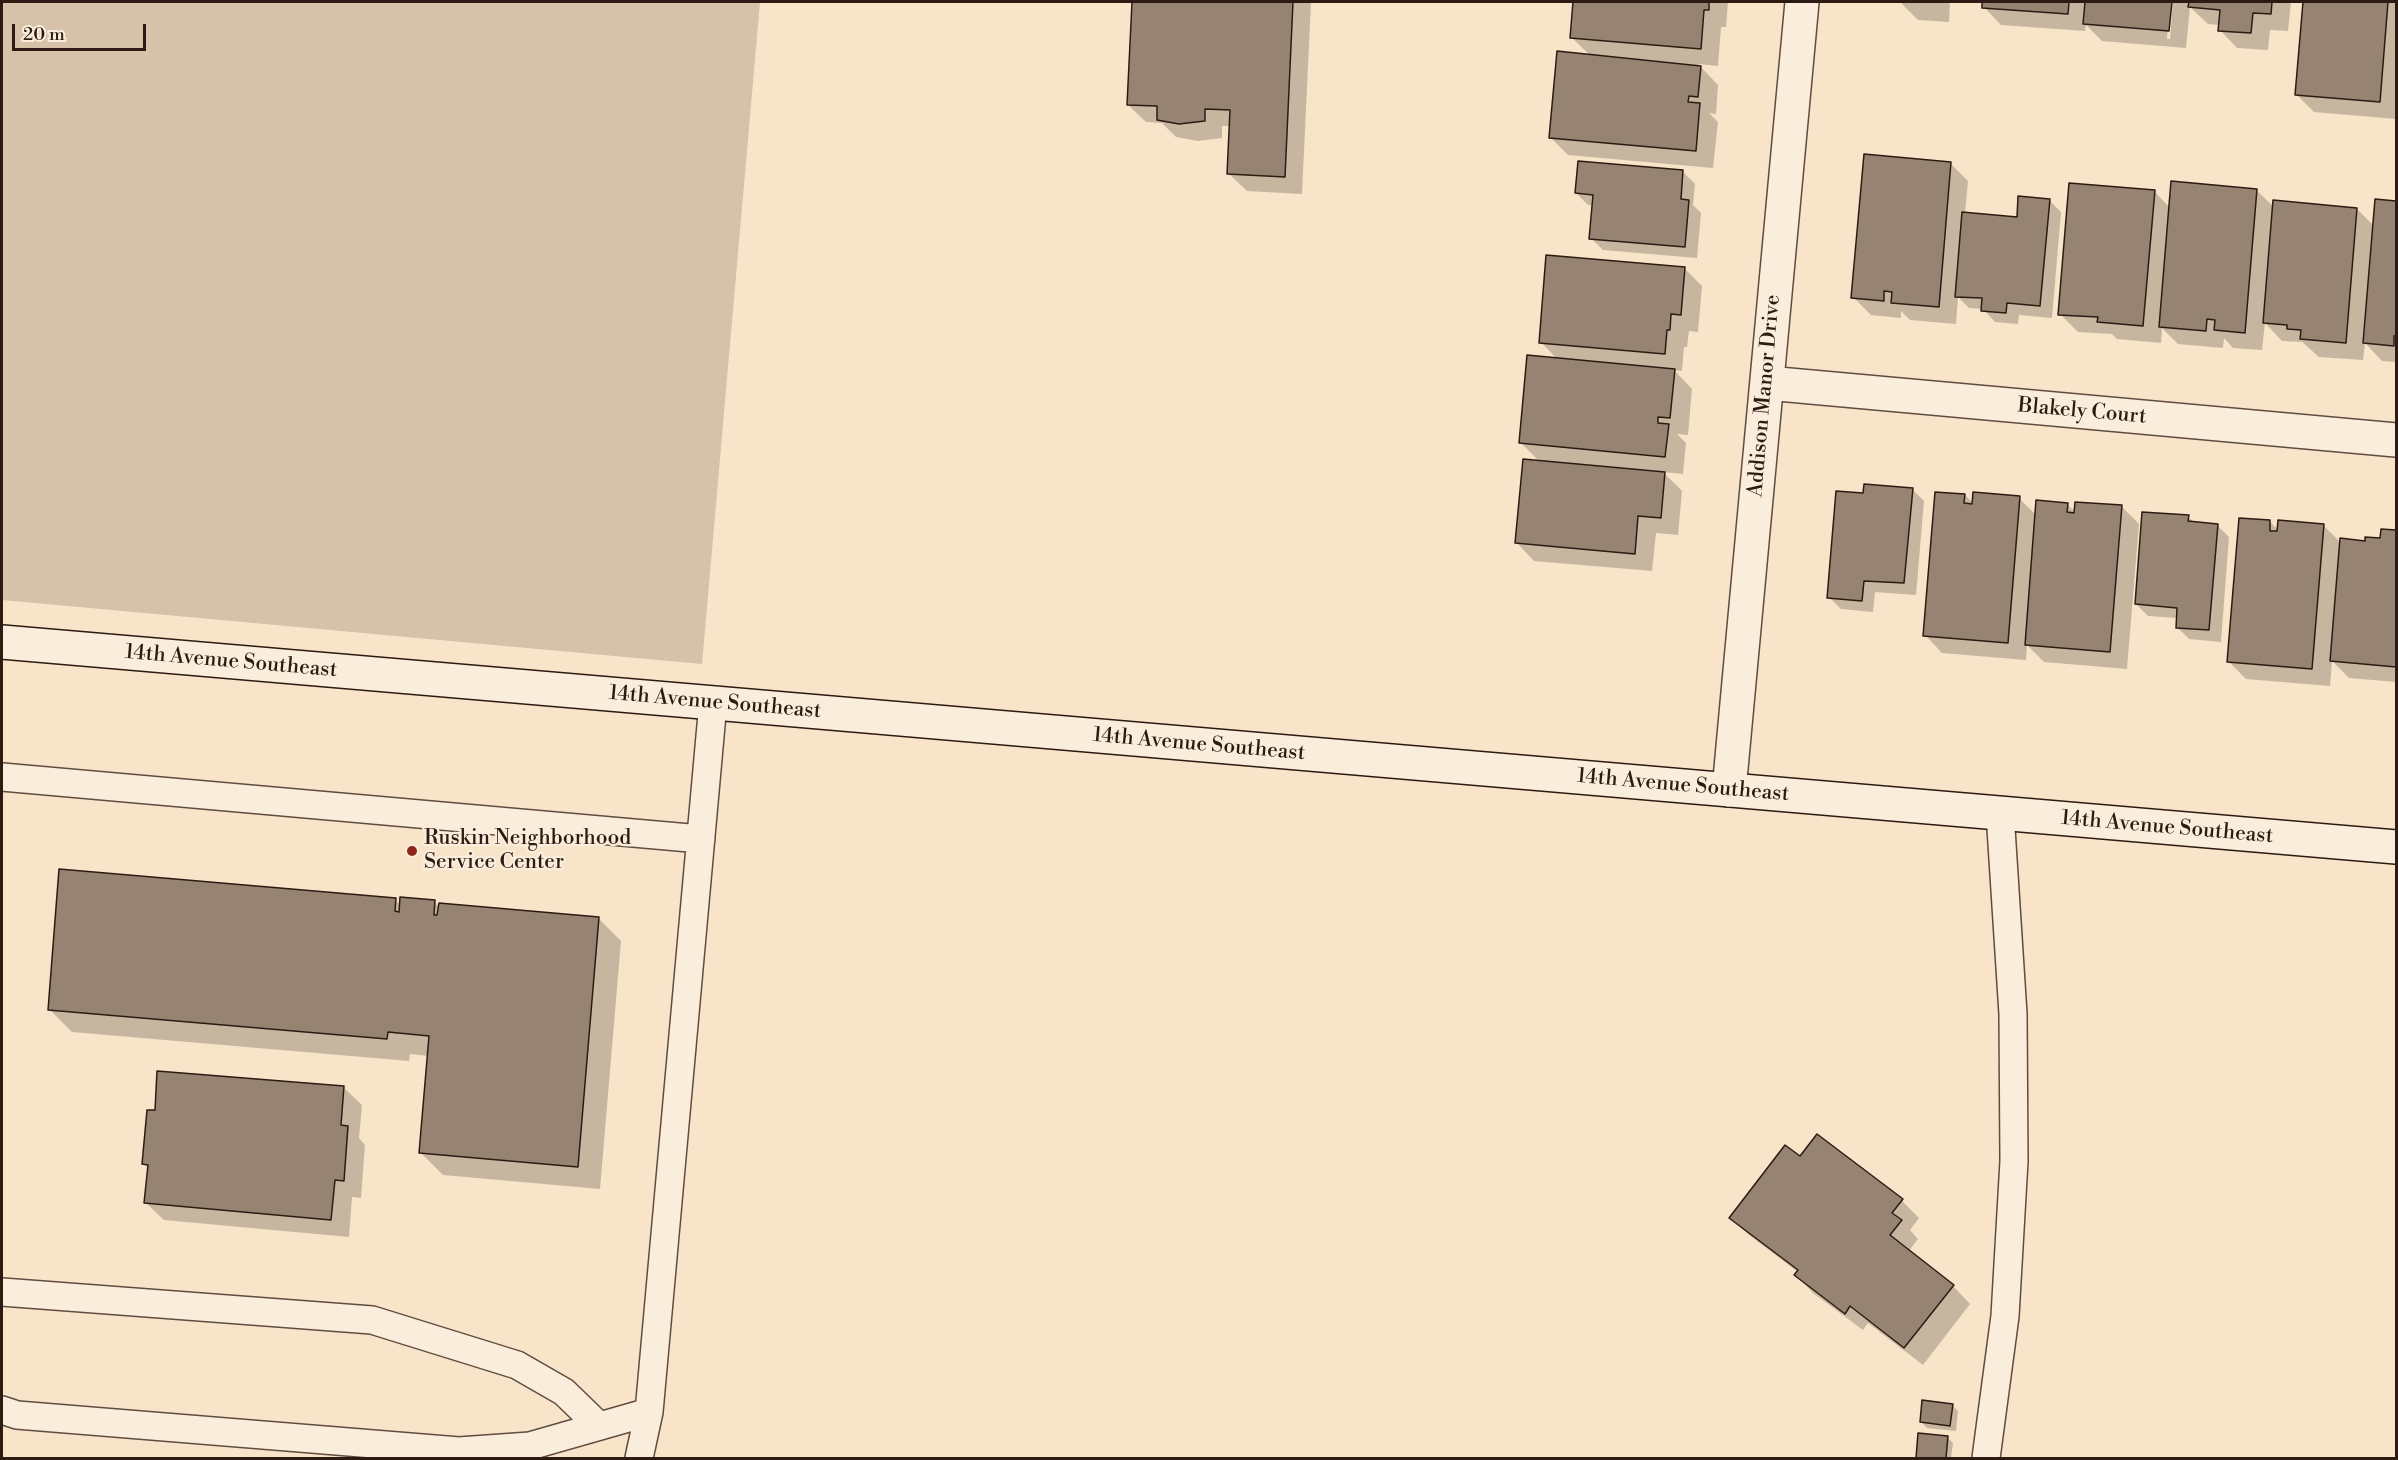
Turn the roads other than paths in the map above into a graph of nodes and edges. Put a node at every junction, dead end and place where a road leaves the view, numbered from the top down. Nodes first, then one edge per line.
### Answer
1 (1802, 2) edge
2 (1767, 383) junction
3 (2397, 440) edge
4 (2, 642) edge
5 (713, 703) junction
6 (2, 777) edge
7 (1729, 790) junction
8 (2000, 813) junction
9 (701, 839) junction
10 (2397, 847) edge
11 (2, 1292) edge
12 (2, 1410) edge
13 (649, 1412) junction
14 (599, 1426) junction
15 (275, 1447) edge
16 (495, 1454) edge
17 (639, 1458) edge
18 (1986, 1458) edge

1 - 2 street, Addison Manor Drive
2 - 3 street, Blakely Court
2 - 7 street, Addison Manor Drive
4 - 5 street, 14th Avenue Southeast
5 - 7 street, 14th Avenue Southeast
5 - 9 lane
6 - 9 lane
7 - 8 street, 14th Avenue Southeast
8 - 10 street, 14th Avenue Southeast
8 - 18 lane
9 - 13 lane
11 - 14 lane
12 - 15 lane
13 - 14 lane
13 - 17 lane
14 - 16 lane
15 - 16 lane

